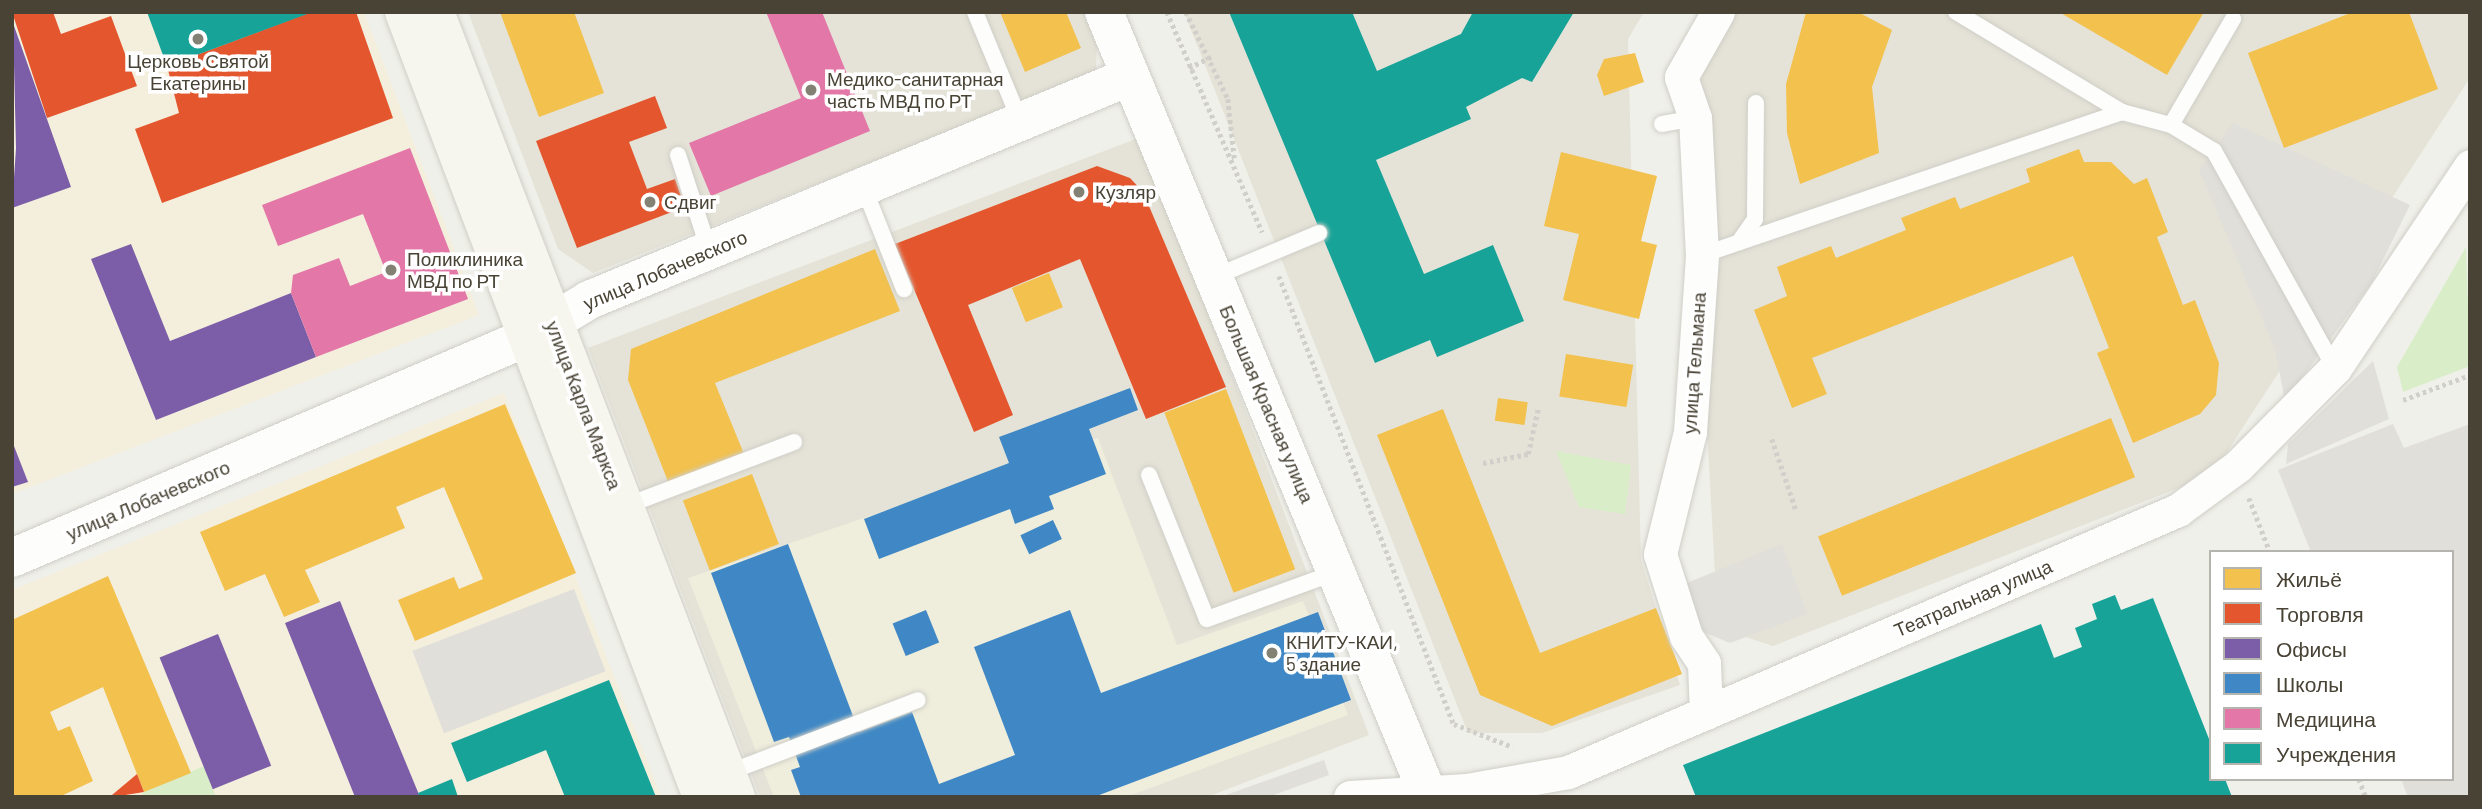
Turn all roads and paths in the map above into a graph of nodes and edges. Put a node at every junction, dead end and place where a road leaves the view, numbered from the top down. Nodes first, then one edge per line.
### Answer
1 (404, 12) edge
2 (435, 12) edge
3 (975, 12) edge
4 (1104, 12) edge
5 (1167, 12) edge
6 (1186, 12) edge
7 (1717, 12) edge
8 (1956, 12) edge
9 (2233, 19) dead end
10 (1211, 57) junction
11 (1189, 68) junction
12 (1131, 76) junction
13 (1756, 103) dead end
14 (2122, 112) junction
15 (1695, 118) junction
16 (1662, 124) dead end
17 (1022, 125) junction
18 (2171, 125) junction
19 (678, 155) dead end
20 (1236, 165) junction
21 (2467, 178) edge
22 (864, 188) junction
23 (1319, 233) dead end
24 (1739, 242) junction
25 (709, 250) junction
26 (1702, 255) junction
27 (1272, 256) junction
28 (1214, 277) junction
29 (904, 289) dead end
30 (540, 328) junction
31 (2335, 368) junction
32 (2470, 375) edge
33 (2403, 400) dead end
34 (1538, 409) dead end
35 (1772, 439) dead end
36 (794, 442) dead end
37 (1483, 463) dead end
38 (1149, 475) dead end
39 (2250, 502) dead end
40 (623, 507) junction
41 (1796, 510) dead end
42 (2269, 550) edge
43 (12, 558) edge
44 (1337, 572) junction
45 (918, 700) dead end
46 (1706, 713) junction
47 (1517, 748) dead end
48 (721, 789) edge
49 (1427, 794) edge
50 (1350, 797) edge

1 - 30 main road, улица Карла Маркса
2 - 30 main road, улица Карла Маркса
3 - 17 lane
4 - 12 street, Большая Красная улица
5 - 11 path
6 - 10 path
7 - 15 street, улица Тельмана
8 - 14 lane
9 - 18 lane
10 - 11 path
10 - 20 path
11 - 20 path
12 - 17 street, улица Лобачевского
12 - 28 street, Большая Красная улица
13 - 24 lane
14 - 18 lane
14 - 24 lane
15 - 16 lane
15 - 26 street, улица Тельмана
17 - 22 street, улица Лобачевского
18 - 31 lane
19 - 25 lane
20 - 27 path
21 - 31 street, Театральная улица
22 - 25 street, улица Лобачевского
22 - 29 lane
23 - 27 lane
24 - 26 lane
25 - 30 street, улица Лобачевского
26 - 46 street, улица Тельмана
27 - 28 lane
27 - 47 path
28 - 44 street, Большая Красная улица
30 - 40 main road, улица Карла Маркса
30 - 43 street, улица Лобачевского
30 - 48 main road, улица Карла Маркса
31 - 46 street, Театральная улица
32 - 33 path
34 - 37 path
35 - 41 path
36 - 40 lane
38 - 44 lane
39 - 42 path
40 - 48 main road, улица Карла Маркса
44 - 49 street, Большая Красная улица
45 - 48 lane
46 - 49 street, Театральная улица
49 - 50 street, Театральная улица

